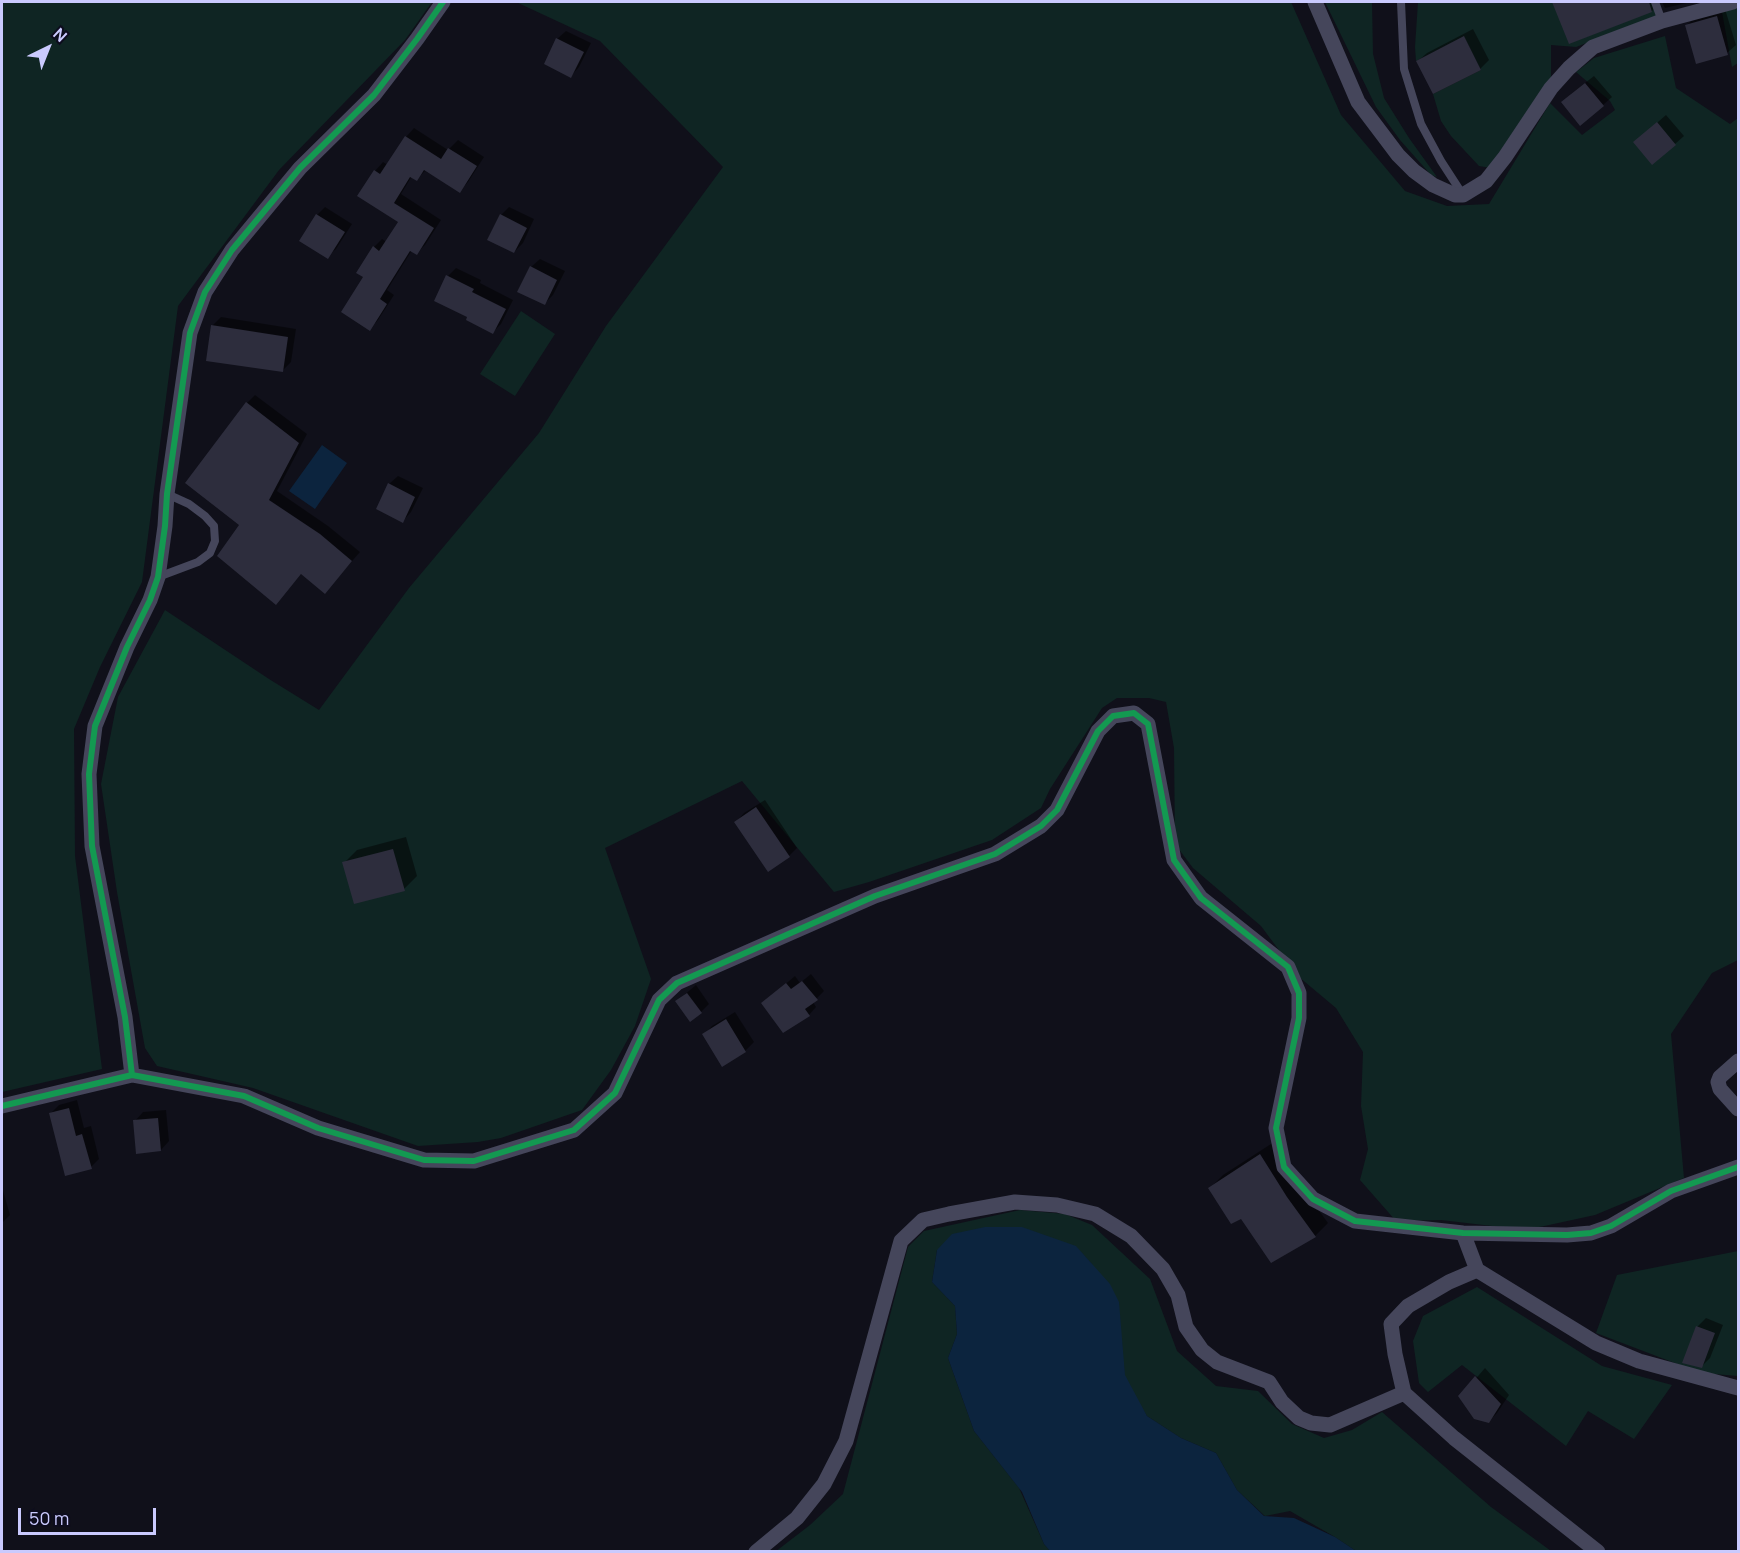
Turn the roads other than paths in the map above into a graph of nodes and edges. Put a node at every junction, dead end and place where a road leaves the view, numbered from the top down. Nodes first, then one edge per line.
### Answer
1 (443, 2) edge
2 (1314, 2) edge
3 (1401, 2) edge
4 (1655, 2) edge
5 (1733, 2) edge
6 (1662, 21) junction
7 (1463, 195) junction
8 (167, 494) junction
9 (158, 577) junction
10 (1738, 1061) edge
11 (132, 1076) junction
12 (2, 1106) edge
13 (1738, 1109) edge
14 (1738, 1167) edge
15 (1463, 1233) junction
16 (1477, 1270) junction
17 (1738, 1388) edge
18 (1404, 1393) junction
19 (756, 1551) edge
20 (1598, 1551) edge

1 - 8 street
2 - 7 street
3 - 7 lane
4 - 6 lane
5 - 6 street
6 - 7 street
8 - 9 street
8 - 9 lane
9 - 11 street
10 - 13 street
11 - 12 street
11 - 15 street
14 - 15 street
15 - 16 street
16 - 17 street
16 - 18 street
18 - 19 street
18 - 20 street

